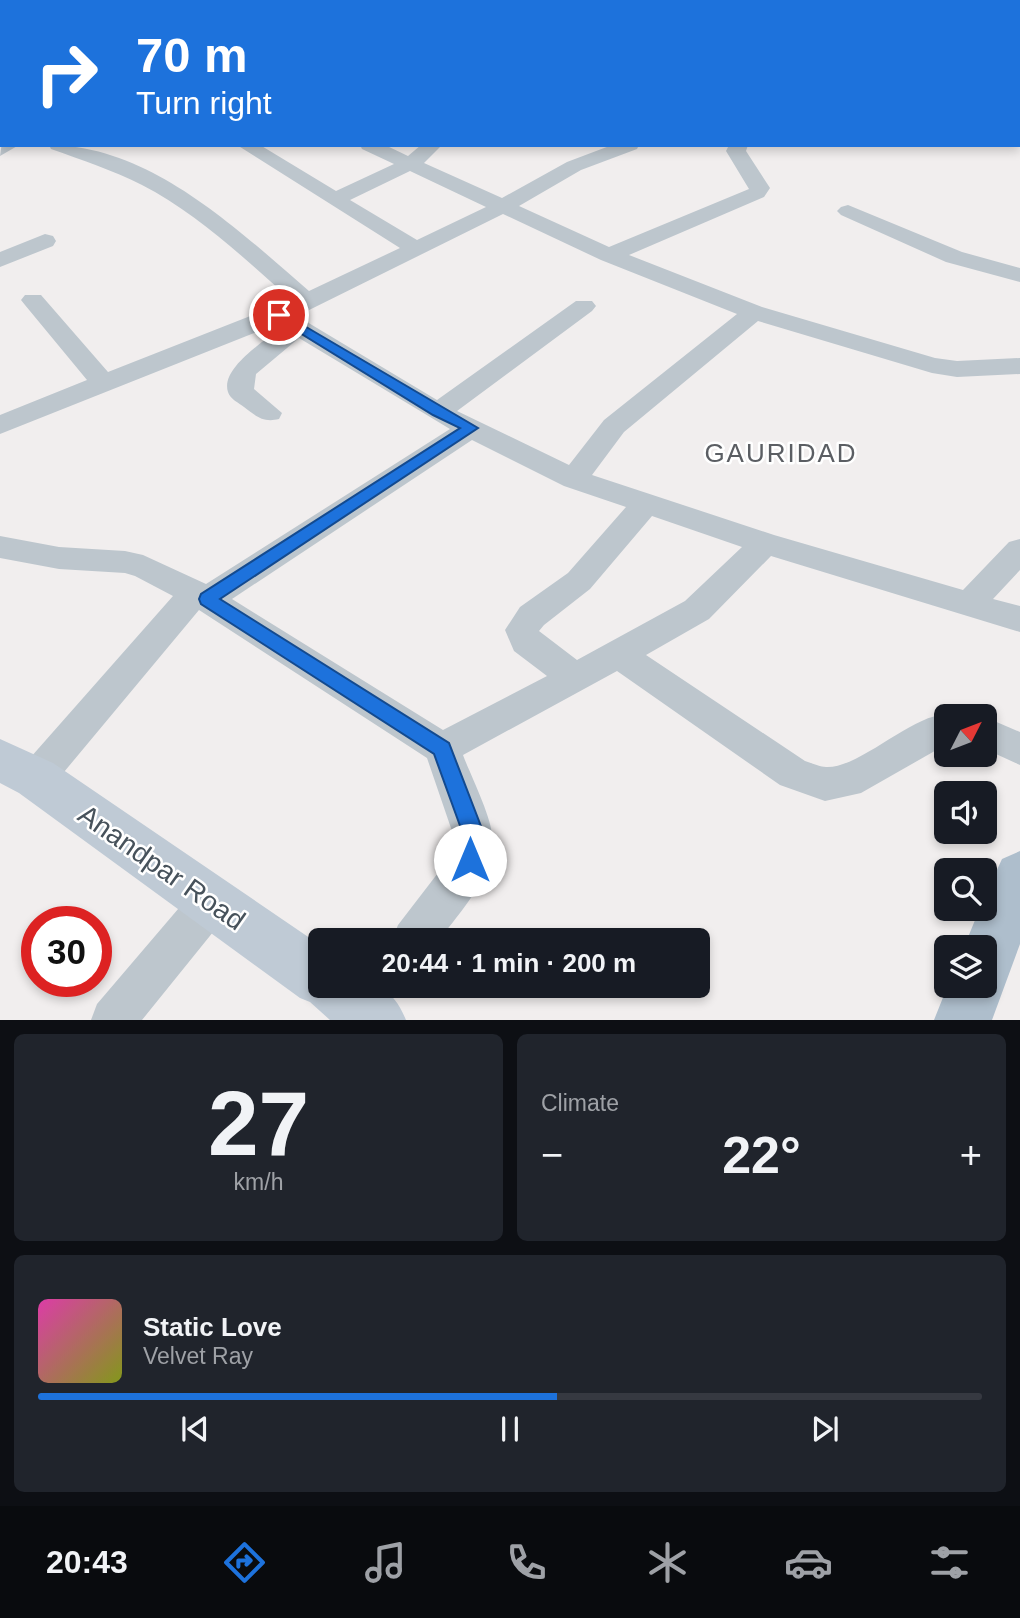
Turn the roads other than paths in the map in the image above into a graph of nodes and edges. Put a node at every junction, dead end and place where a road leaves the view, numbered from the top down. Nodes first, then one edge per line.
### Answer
1 (64, 147) edge
2 (249, 147) edge
3 (373, 147) edge
4 (431, 147) edge
5 (620, 147) edge
6 (738, 147) edge
7 (410, 164) junction
8 (335, 199) junction
9 (502, 207) junction
10 (848, 211) dead end
11 (45, 241) dead end
12 (416, 248) junction
13 (609, 255) junction
14 (0, 260) edge
15 (1020, 275) edge
16 (33, 300) dead end
17 (584, 306) dead end
18 (754, 312) junction
19 (295, 314) junction
20 (1020, 366) edge
21 (103, 382) junction
22 (438, 412) junction
23 (269, 413) dead end
24 (0, 425) edge
25 (471, 428) junction
26 (574, 479) junction
27 (648, 503) junction
28 (765, 543) junction
29 (0, 547) edge
30 (1020, 550) edge
31 (201, 596) junction
32 (970, 603) junction
33 (1020, 619) edge
34 (619, 655) junction
35 (575, 678) junction
36 (934, 734) edge
37 (998, 738) edge
38 (442, 748) junction
39 (1020, 749) edge
40 (18, 769) edge
41 (1020, 876) edge
42 (211, 902) junction
43 (422, 928) edge
44 (996, 935) edge
45 (308, 966) edge
46 (971, 998) edge
47 (113, 1020) edge
48 (963, 1020) edge

1 - 19 street
2 - 8 street
3 - 7 street
4 - 7 street
5 - 9 street
6 - 13 street
7 - 8 street
7 - 9 street
8 - 12 street
9 - 12 street
9 - 13 street
10 - 15 street
11 - 14 street
12 - 19 street
13 - 18 street
16 - 21 street
17 - 22 street
18 - 20 street
18 - 26 street
19 - 21 street
19 - 22 street
19 - 23 street
21 - 24 street
22 - 25 street
25 - 26 street
25 - 31 street
26 - 27 street
27 - 28 street
27 - 35 street
28 - 32 street
28 - 34 street
29 - 31 street
30 - 32 street
31 - 38 street
31 - 40 street
32 - 33 street
34 - 35 street
34 - 36 street
35 - 38 street
37 - 39 street
38 - 43 street
40 - 42 street, Anandpar Road
41 - 44 main road
42 - 45 street, Anandpar Road
42 - 47 street
46 - 48 main road

